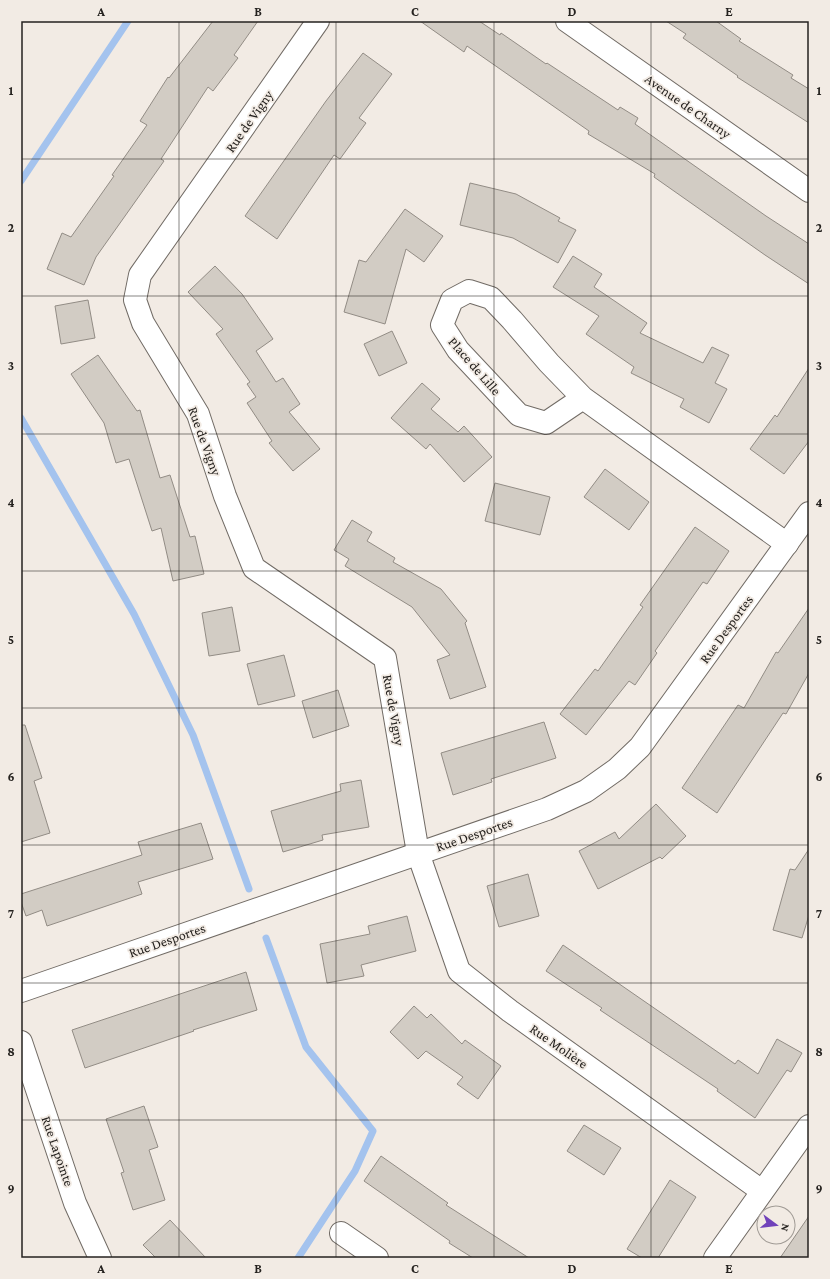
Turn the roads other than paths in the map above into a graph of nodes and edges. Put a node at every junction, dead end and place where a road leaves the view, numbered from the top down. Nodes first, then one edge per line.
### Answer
1 (318, 21) edge
2 (567, 21) edge
3 (809, 191) edge
4 (583, 398) junction
5 (809, 513) edge
6 (787, 544) junction
7 (418, 853) junction
8 (21, 991) edge
9 (21, 1042) edge
10 (809, 1126) edge
11 (762, 1191) junction
12 (341, 1233) dead end
13 (100, 1258) edge
14 (377, 1258) edge
15 (715, 1258) edge

1 - 7 street, Rue de Vigny
2 - 3 street, Avenue de Charny
4 - 4 street, Place de Lille
4 - 6 street, Place de Lille
5 - 6 street, Rue Desportes
6 - 7 street, Rue Desportes
7 - 8 street, Rue Desportes
7 - 11 street, Rue Molière
9 - 13 street, Rue Lapointe
10 - 11 street
11 - 15 street
12 - 14 street

